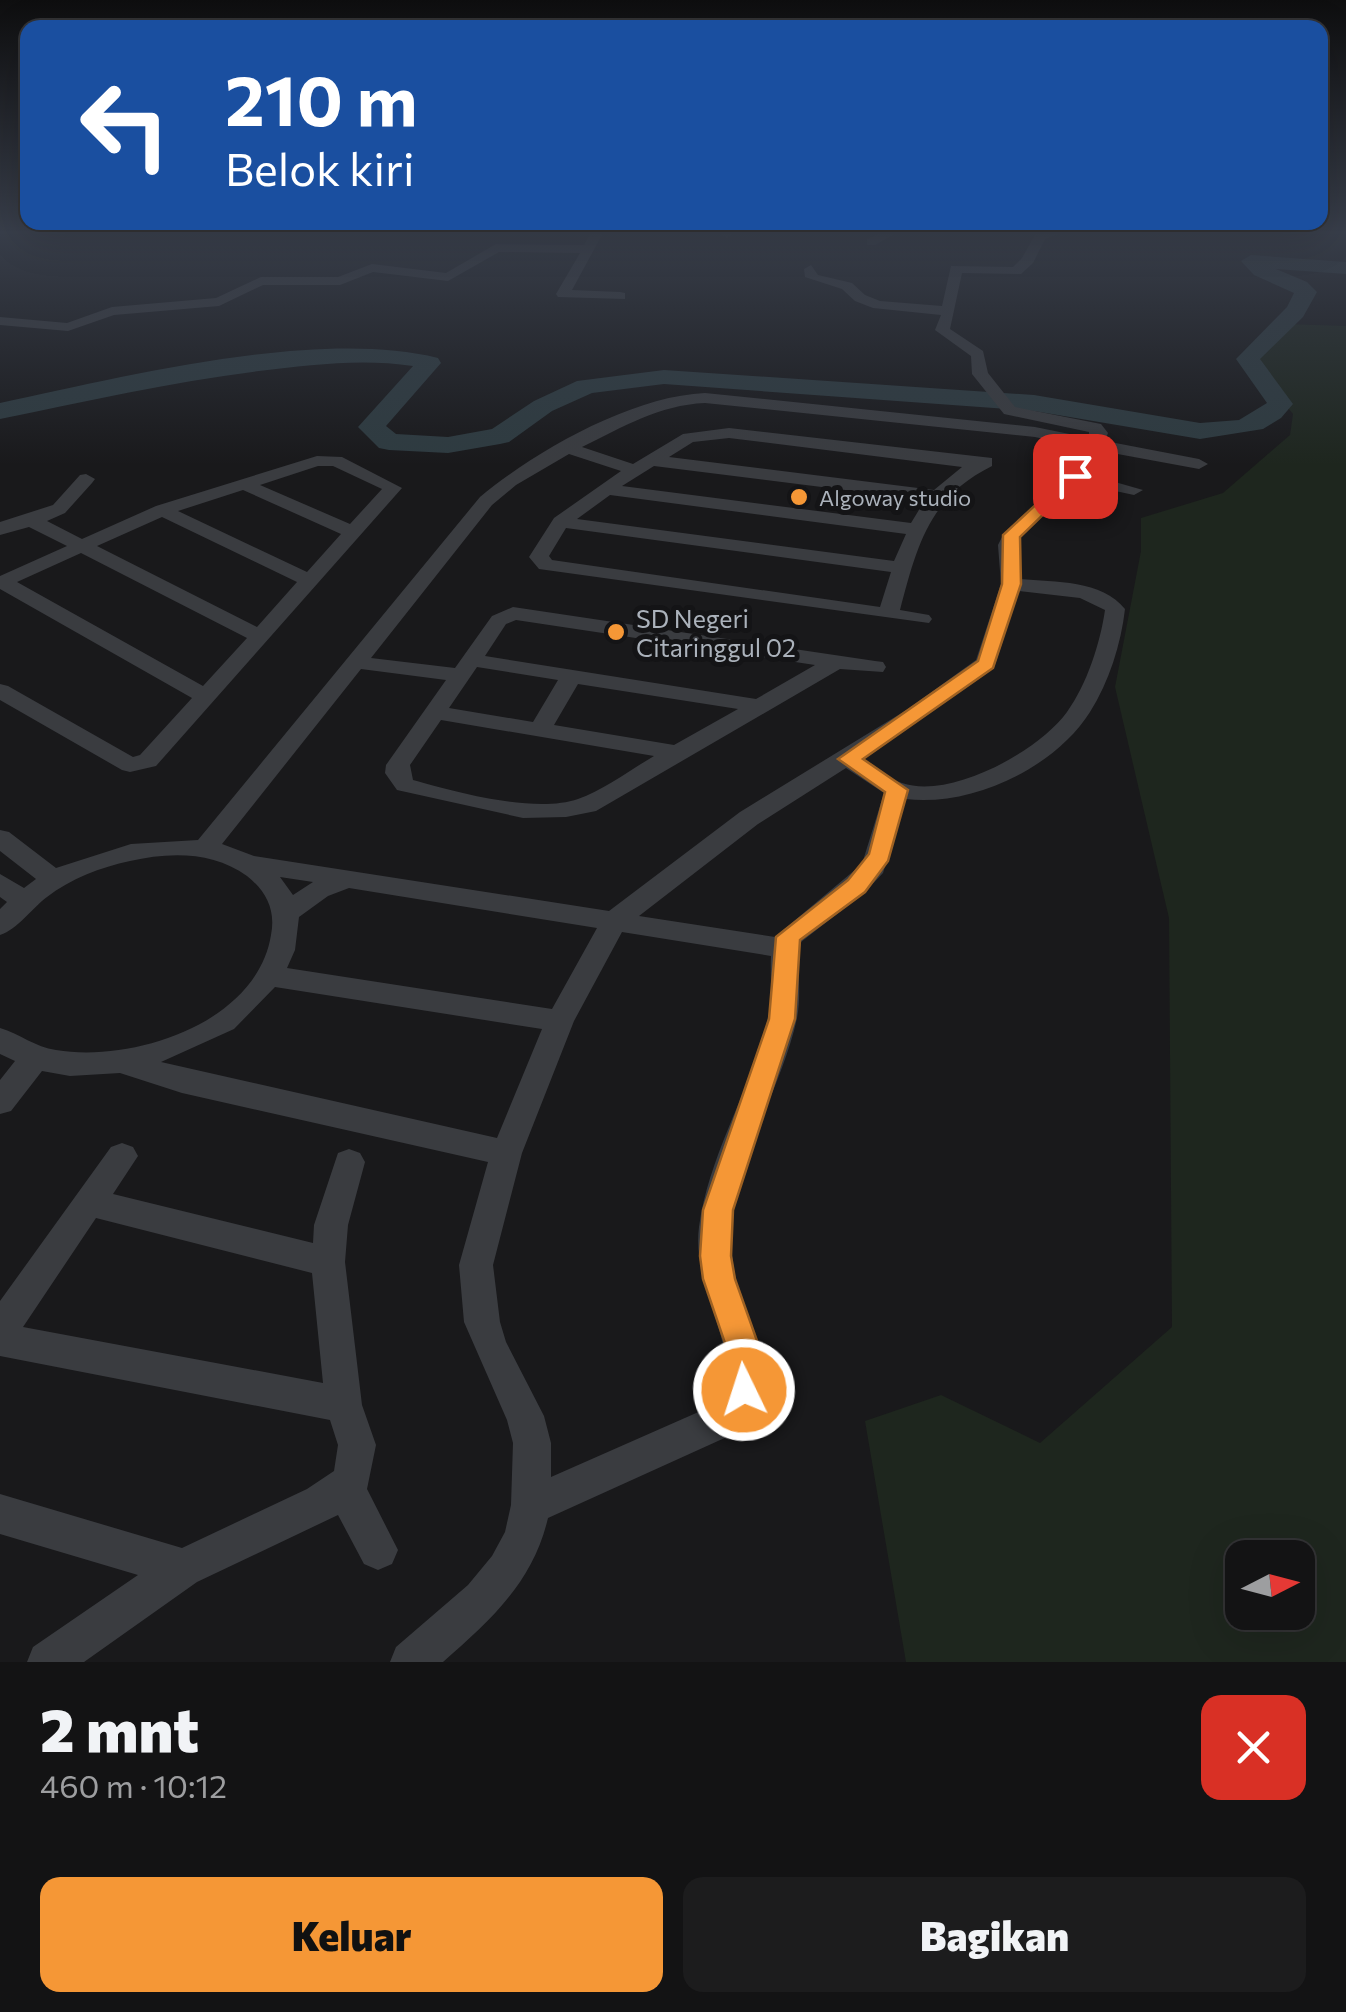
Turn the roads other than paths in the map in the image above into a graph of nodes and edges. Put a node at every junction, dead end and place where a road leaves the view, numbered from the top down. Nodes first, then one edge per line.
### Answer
1 (151, 311) edge
2 (944, 311) edge
3 (948, 311) joint
4 (0, 320) edge
5 (1067, 439) junction
6 (1096, 445) junction
7 (561, 452) junction
8 (1199, 464) dead end
9 (636, 469) junction
10 (771, 476) junction
11 (1075, 476) junction
12 (86, 478) dead end
13 (244, 484) junction
14 (606, 489) junction
15 (1134, 490) dead end
16 (937, 496) junction
17 (756, 509) junction
18 (162, 510) junction
19 (32, 521) junction
20 (562, 522) junction
21 (0, 530) edge
22 (914, 530) junction
23 (355, 533) junction
24 (78, 545) junction
25 (902, 568) junction
26 (310, 581) junction
27 (1, 582) edge
28 (1012, 584) junction
29 (889, 613) junction
30 (922, 618) dead end
31 (257, 635) junction
32 (354, 662) junction
33 (836, 662) junction
34 (465, 667) junction
35 (875, 667) dead end
36 (572, 676) junction
37 (0, 691) edge
38 (204, 695) junction
39 (761, 706) junction
40 (434, 712) junction
41 (540, 730) junction
42 (676, 753) junction
43 (848, 759) junction
44 (897, 790) junction
45 (0, 838) edge
46 (204, 849) junction
47 (246, 863) junction
48 (346, 879) junction
49 (54, 880) junction
50 (0, 883) edge
51 (23, 901) junction
52 (285, 914) junction
53 (614, 920) junction
54 (0, 925) edge
55 (784, 948) junction
56 (270, 976) junction
57 (560, 1022) junction
58 (0, 1039) edge
59 (35, 1058) junction
60 (122, 1062) junction
61 (0, 1102) edge
62 (506, 1154) junction
63 (122, 1156) dead end
64 (349, 1162) dead end
65 (88, 1202) junction
66 (328, 1262) junction
67 (0, 1330) edge
68 (0, 1339) edge
69 (344, 1405) junction
70 (345, 1488) junction
71 (531, 1505) junction
72 (0, 1514) edge
73 (378, 1550) dead end
74 (183, 1568) junction
75 (48, 1662) edge
76 (411, 1662) edge

1 - 4 street
2 - 3 street
3 - 6 street
5 - 6 street
5 - 7 street
5 - 11 street
6 - 8 street
7 - 9 street
7 - 32 street
9 - 10 street
9 - 14 street
9 - 16 street
10 - 16 street
10 - 17 street
11 - 15 street
11 - 28 street
12 - 19 street
13 - 18 street
13 - 23 street
13 - 23 street
14 - 17 street
14 - 20 street
16 - 22 street
17 - 22 street
18 - 24 street
18 - 26 street
19 - 21 street
19 - 24 street
20 - 25 street
20 - 29 street
22 - 25 street
23 - 26 street
24 - 27 street
24 - 31 street
25 - 29 street
26 - 31 street
27 - 38 street
28 - 43 street
28 - 44 street
29 - 30 street
31 - 38 street
32 - 34 street
32 - 46 street
33 - 34 street
33 - 35 street
33 - 39 street
34 - 36 street
34 - 40 street
36 - 39 street
36 - 41 street
37 - 38 street
39 - 42 street
40 - 41 street
40 - 42 street
41 - 42 street
43 - 44 street
43 - 53 street
44 - 55 street
45 - 49 street
46 - 47 street
46 - 49 street
47 - 48 street
47 - 52 street
48 - 52 street
48 - 53 street
49 - 51 street
50 - 51 street
51 - 54 street
52 - 56 street
53 - 55 street
53 - 57 street
55 - 71 street
56 - 57 street
56 - 60 street
57 - 62 street
58 - 59 street
59 - 60 street
59 - 61 street
60 - 62 street
62 - 71 street
63 - 65 street
64 - 66 street
65 - 66 street
65 - 67 street
66 - 69 street
68 - 69 street
69 - 70 street
70 - 73 street
70 - 74 street
71 - 76 street
72 - 74 street
74 - 75 street

